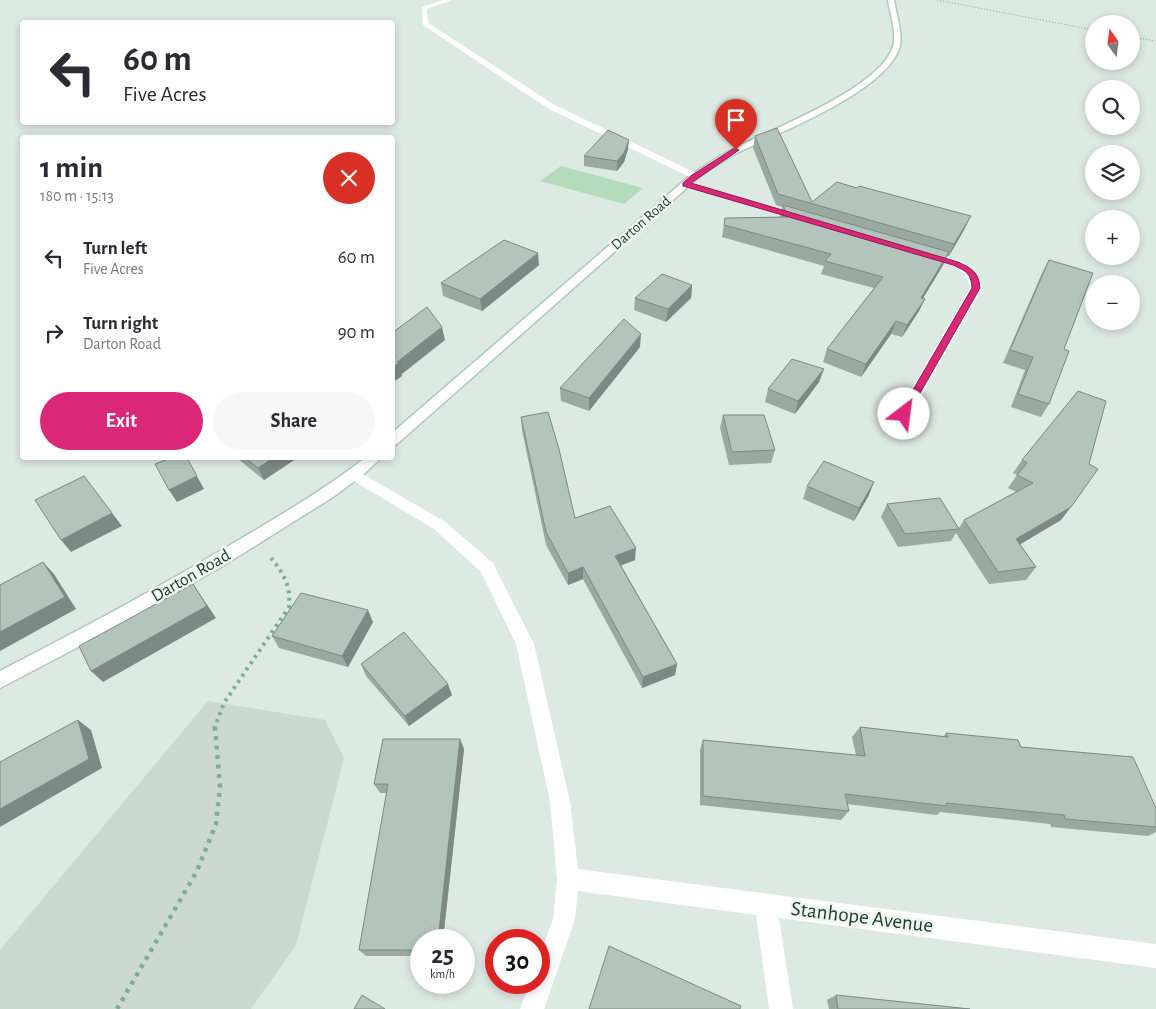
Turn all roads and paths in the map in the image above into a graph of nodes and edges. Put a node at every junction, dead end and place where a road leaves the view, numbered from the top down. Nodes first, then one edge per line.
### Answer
1 (449, 0) edge
2 (891, 0) edge
3 (938, 0) edge
4 (1085, 28) edge
5 (1140, 38) edge
6 (1156, 41) edge
7 (695, 176) junction
8 (686, 184) junction
9 (816, 222) edge
10 (918, 252) edge
11 (904, 414) dead end
12 (395, 438) edge
13 (372, 460) edge
14 (354, 474) junction
15 (255, 538) junction
16 (0, 680) edge
17 (568, 879) junction
18 (766, 905) junction
19 (1156, 956) edge
20 (117, 1009) edge
21 (532, 1009) edge
22 (781, 1009) edge

1 - 7 street
2 - 7 street, Darton Road
3 - 4 path
5 - 6 path
7 - 8 street, Darton Road
8 - 9 street
8 - 12 street, Darton Road
10 - 11 street
13 - 14 street, Darton Road
14 - 15 street, Darton Road
14 - 17 street
15 - 16 street, Darton Road
15 - 20 path
17 - 18 street, Stanhope Avenue
17 - 21 street
18 - 19 street, Stanhope Avenue
18 - 22 street

